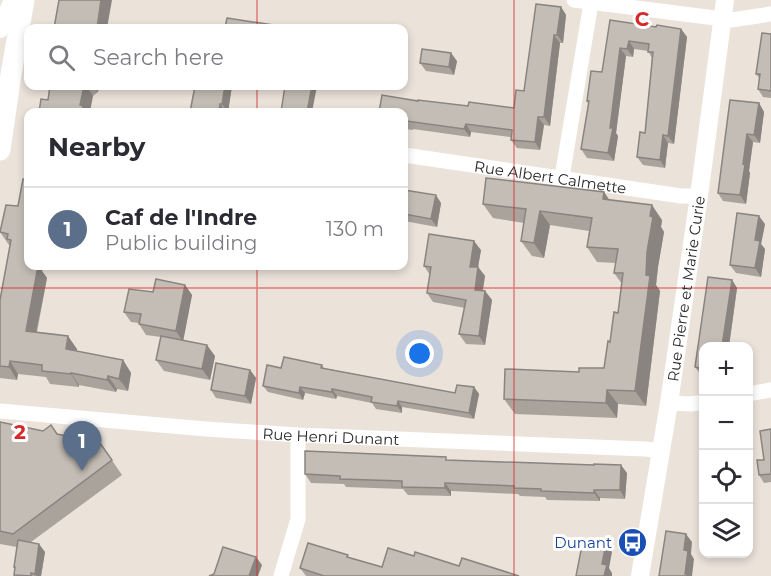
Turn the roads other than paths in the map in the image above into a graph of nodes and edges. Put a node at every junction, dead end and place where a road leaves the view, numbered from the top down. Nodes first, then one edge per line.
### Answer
1 (13, 0) edge
2 (24, 0) edge
3 (574, 0) edge
4 (591, 3) junction
5 (724, 9) edge
6 (771, 14) edge
7 (0, 29) edge
8 (6, 73) edge
9 (3, 104) edge
10 (0, 150) edge
11 (408, 156) edge
12 (562, 177) junction
13 (699, 196) junction
14 (771, 390) edge
15 (753, 393) edge
16 (669, 403) junction
17 (699, 403) edge
18 (0, 411) edge
19 (298, 435) junction
20 (662, 451) junction
21 (281, 576) edge
22 (640, 576) edge

1 - 7 street
2 - 8 main road
3 - 4 street
4 - 5 street
4 - 12 street
5 - 6 street
5 - 13 street, Rue Pierre et Marie Curie
8 - 9 main road
9 - 10 main road
11 - 12 street, Rue Albert Calmette
12 - 13 street, Rue Albert Calmette
13 - 16 street, Rue Pierre et Marie Curie
14 - 15 street
16 - 17 street
16 - 20 street, Rue Pierre et Marie Curie
18 - 19 street, Rue Henri Dunant
19 - 20 street, Rue Henri Dunant
19 - 21 street
20 - 22 street, Rue Pierre et Marie Curie

